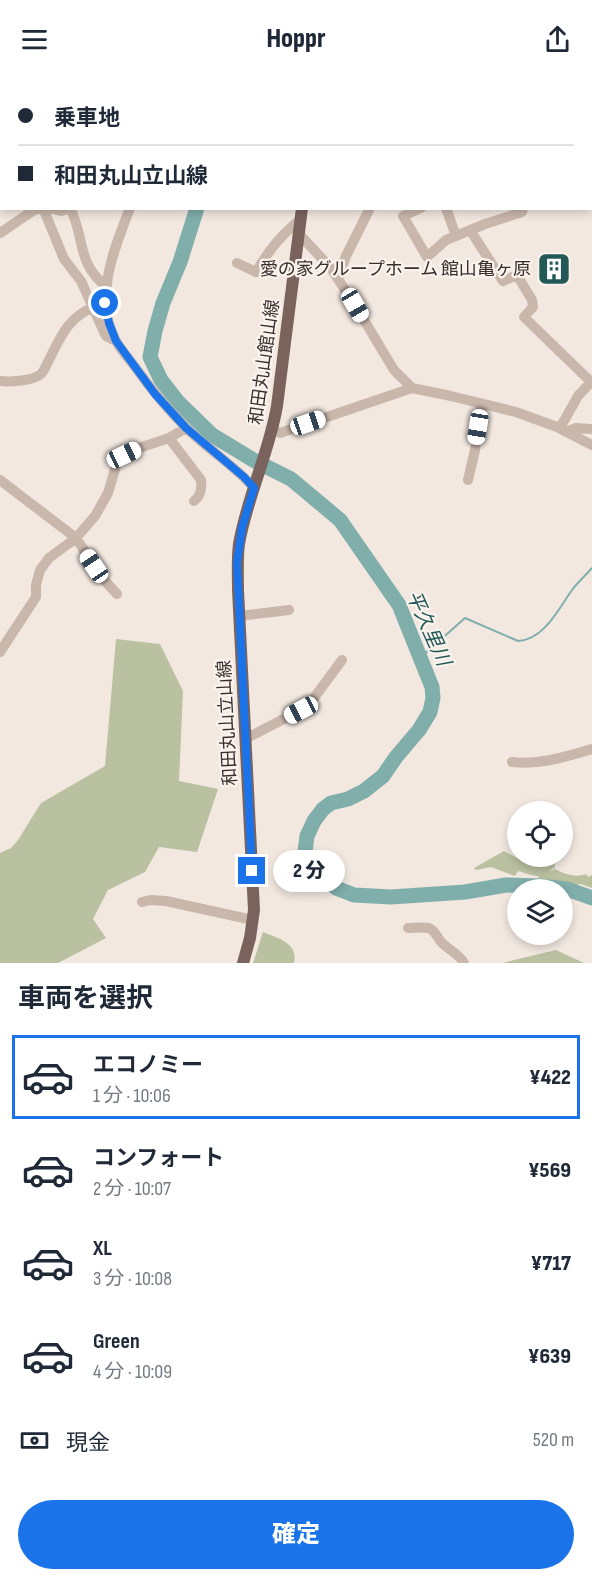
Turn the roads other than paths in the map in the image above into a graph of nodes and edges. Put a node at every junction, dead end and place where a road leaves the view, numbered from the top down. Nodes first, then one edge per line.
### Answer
1 (34, 210) edge
2 (42, 210) edge
3 (71, 210) edge
4 (129, 210) edge
5 (369, 210) edge
6 (417, 210) edge
7 (447, 210) edge
8 (522, 210) edge
9 (302, 214) edge
10 (470, 230) junction
11 (0, 233) edge
12 (299, 234) junction
13 (456, 236) junction
14 (237, 263) dead end
15 (338, 279) junction
16 (106, 286) junction
17 (105, 303) junction
18 (93, 307) junction
19 (116, 341) junction
20 (0, 381) edge
21 (592, 381) edge
22 (412, 388) junction
23 (482, 404) junction
24 (186, 428) junction
25 (592, 429) edge
26 (563, 430) junction
27 (273, 431) junction
28 (169, 438) junction
29 (592, 445) edge
30 (0, 480) edge
31 (468, 480) dead end
32 (255, 485) junction
33 (194, 501) dead end
34 (76, 538) junction
35 (117, 594) dead end
36 (289, 610) dead end
37 (239, 616) junction
38 (0, 652) edge
39 (342, 660) dead end
40 (245, 739) junction
41 (592, 749) edge
42 (512, 762) dead end
43 (142, 902) dead end
44 (254, 920) junction
45 (408, 928) dead end
46 (243, 963) edge
47 (464, 963) edge

1 - 11 street
2 - 18 street
3 - 16 street
4 - 16 street
5 - 15 street
6 - 13 street
7 - 13 street
8 - 10 street
9 - 12 main road, 和田丸山館山線
9 - 14 street
10 - 13 street
10 - 21 street
12 - 15 street
12 - 27 main road, 和田丸山館山線
15 - 22 street
16 - 17 street
17 - 18 street
17 - 19 street
18 - 19 street
18 - 20 street
19 - 24 street
21 - 26 street
22 - 23 street
22 - 27 street
23 - 26 street
23 - 31 street
24 - 28 street
24 - 32 street
25 - 26 street
26 - 29 street
27 - 32 main road, 和田丸山館山線
28 - 33 street
28 - 34 street
30 - 34 street
32 - 37 main road, 和田丸山立山線
34 - 35 street
34 - 38 street
36 - 37 street
37 - 40 main road, 和田丸山立山線
39 - 40 street
40 - 44 main road, 和田丸山立山線
41 - 42 street
43 - 44 street
44 - 46 main road, 和田丸山立山線
45 - 47 street

